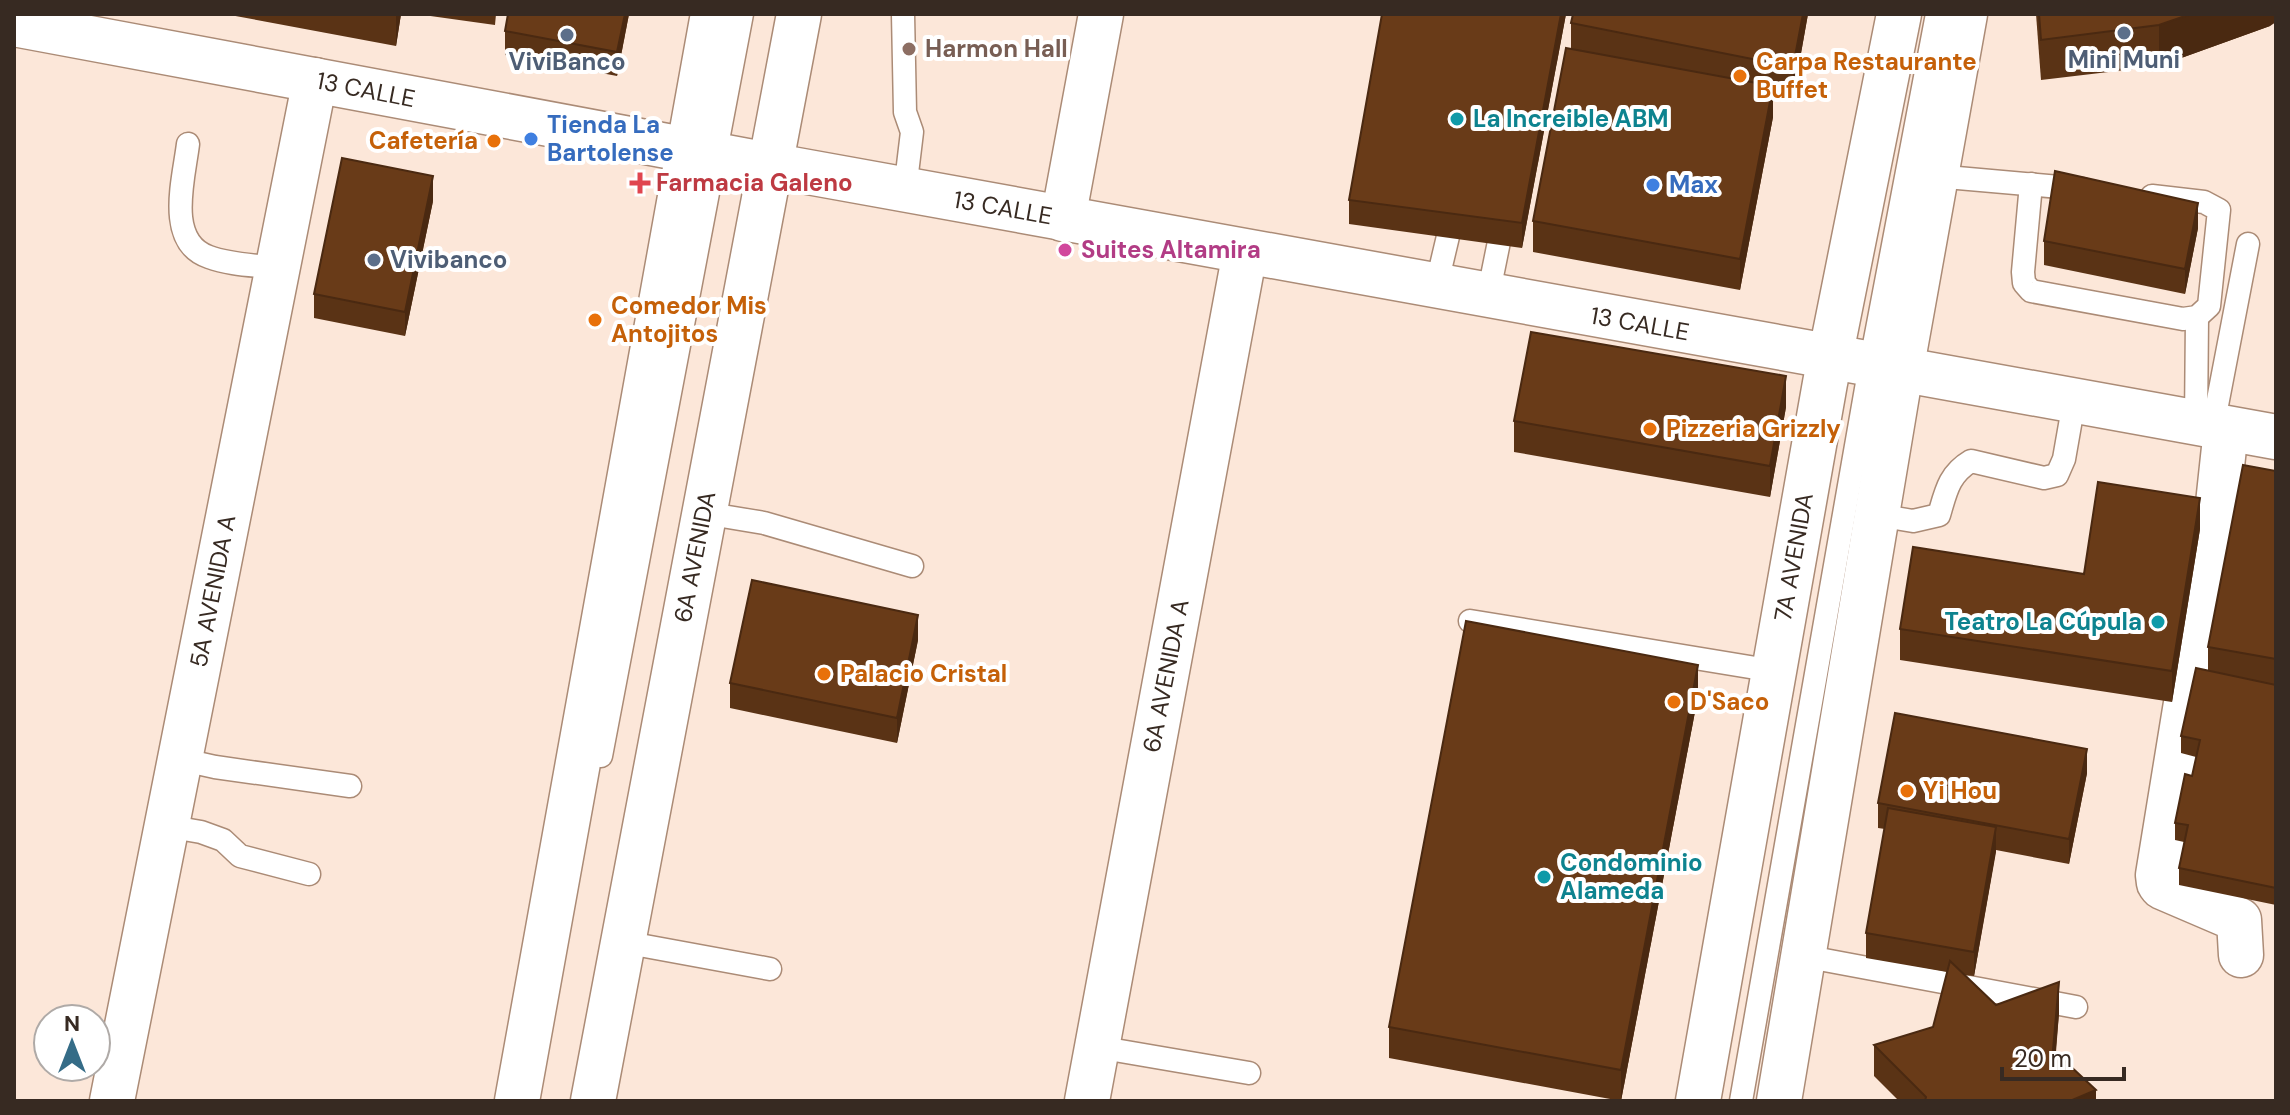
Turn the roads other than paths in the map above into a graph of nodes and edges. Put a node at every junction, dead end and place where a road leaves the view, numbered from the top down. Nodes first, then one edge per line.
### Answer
1 (713, 14) edge
2 (742, 14) edge
3 (799, 14) edge
4 (903, 14) edge
5 (1101, 14) edge
6 (1899, 14) edge
7 (1937, 14) edge
8 (1965, 14) edge
9 (14, 24) edge
10 (315, 80) junction
11 (188, 144) dead end
12 (702, 152) junction
13 (769, 165) junction
14 (1935, 176) junction
15 (2031, 184) junction
16 (1459, 186) edge
17 (905, 190) junction
18 (1508, 195) edge
19 (1063, 219) junction
20 (2248, 244) dead end
21 (1245, 252) junction
22 (277, 268) junction
23 (1436, 287) junction
24 (1488, 296) junction
25 (2197, 317) junction
26 (1867, 365) junction
27 (2074, 402) junction
28 (2212, 426) junction
29 (2276, 437) edge
30 (704, 513) junction
31 (1877, 515) junction
32 (912, 566) dead end
33 (1470, 621) edge
34 (1774, 671) junction
35 (179, 759) junction
36 (350, 786) dead end
37 (166, 826) junction
38 (309, 874) dead end
39 (623, 942) junction
40 (2241, 955) dead end
41 (1803, 956) junction
42 (770, 969) dead end
43 (2076, 1007) dead end
44 (1097, 1047) junction
45 (1249, 1073) dead end
46 (112, 1101) edge
47 (517, 1101) edge
48 (536, 1101) edge
49 (593, 1101) edge
50 (1087, 1101) edge
51 (1698, 1101) edge
52 (1741, 1101) edge
53 (1779, 1101) edge

1 - 12 street
2 - 12 lane
3 - 13 street, 6A AVENIDA
4 - 17 lane
5 - 19 street
6 - 26 street, 7A AVENIDA
7 - 26 lane
8 - 14 street, 7A AVENIDA
9 - 10 street, 13 CALLE
10 - 12 street, 13 CALLE
10 - 22 street, 5A AVENIDA A
11 - 22 lane
12 - 13 street, 13 CALLE
12 - 47 street
12 - 48 lane
13 - 17 street, 13 CALLE
13 - 30 street, 6A AVENIDA
14 - 15 lane
14 - 26 street, 7A AVENIDA
15 - 25 lane
15 - 25 lane
16 - 23 lane
17 - 19 street, 13 CALLE
18 - 24 lane
19 - 21 street, 13 CALLE
20 - 28 lane
21 - 23 street, 13 CALLE
21 - 44 street, 6A AVENIDA A
22 - 35 street, 5A AVENIDA A
23 - 24 street, 13 CALLE
24 - 26 street, 13 CALLE
25 - 28 lane
26 - 27 street, 13 CALLE
26 - 31 street, 7A AVENIDA
26 - 34 street, 7A AVENIDA
26 - 52 lane
27 - 28 street, 13 CALLE
27 - 31 lane
28 - 29 street, 13 CALLE
28 - 40 street
30 - 32 lane
30 - 39 street, 6A AVENIDA
31 - 41 street, 7A AVENIDA
33 - 34 lane
34 - 51 street, 7A AVENIDA
35 - 36 lane
35 - 37 street, 5A AVENIDA A
37 - 38 lane
37 - 46 street, 5A AVENIDA A
39 - 42 lane
39 - 49 street, 6A AVENIDA
41 - 43 lane
41 - 53 street, 7A AVENIDA
44 - 45 lane
44 - 50 street, 6A AVENIDA A

